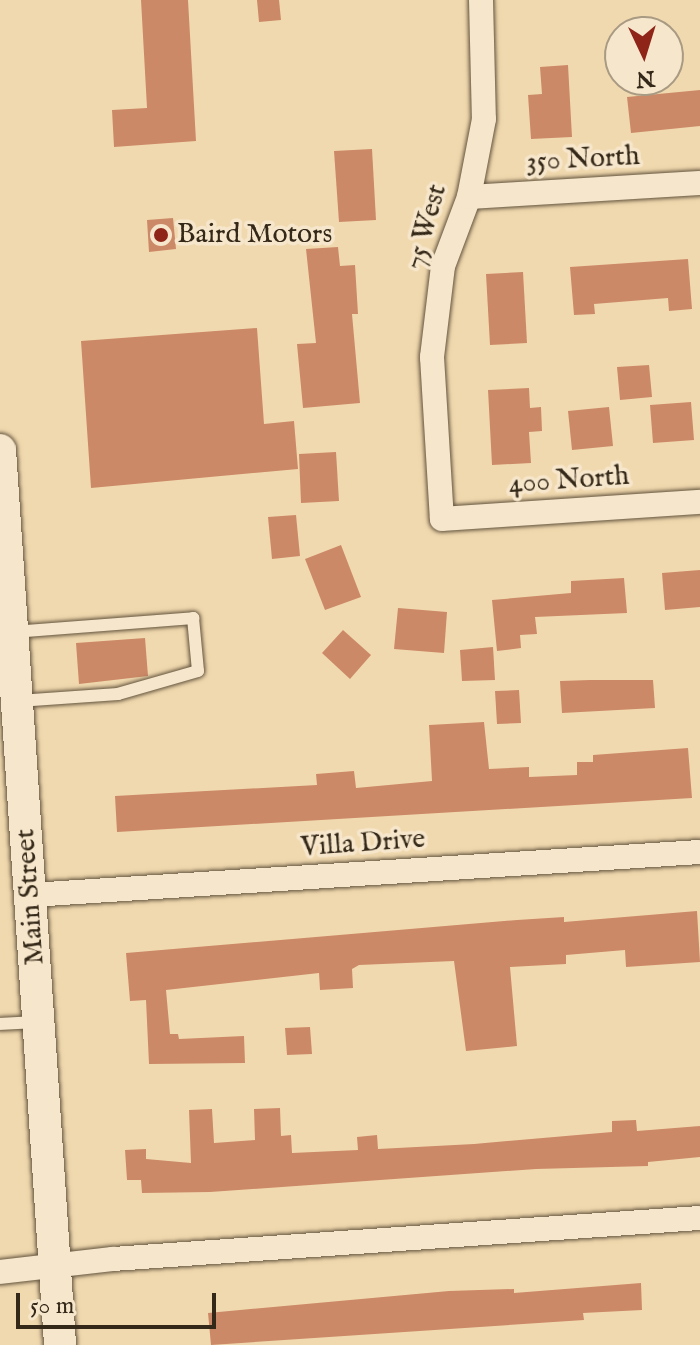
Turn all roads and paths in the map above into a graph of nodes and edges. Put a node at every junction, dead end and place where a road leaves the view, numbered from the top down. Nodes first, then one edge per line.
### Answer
1 (481, 0) edge
2 (700, 183) edge
3 (469, 197) junction
4 (0, 450) edge
5 (700, 502) edge
6 (442, 519) joint
7 (13, 632) junction
8 (18, 701) junction
9 (700, 852) edge
10 (31, 895) junction
11 (39, 1022) junction
12 (0, 1024) edge
13 (700, 1218) edge
14 (55, 1266) junction
15 (0, 1272) edge
16 (60, 1345) edge

1 - 3 street, 75 West
2 - 3 street, 350 North
3 - 6 street, 75 West
4 - 7 main road, Main Street
5 - 6 street, 400 North
7 - 8 main road, Main Street
7 - 8 lane
8 - 10 main road, Main Street
9 - 10 street, Villa Drive
10 - 11 main road, Main Street
11 - 12 lane
11 - 14 main road, Main Street
13 - 14 street
14 - 15 street
14 - 16 main road, Main Street

